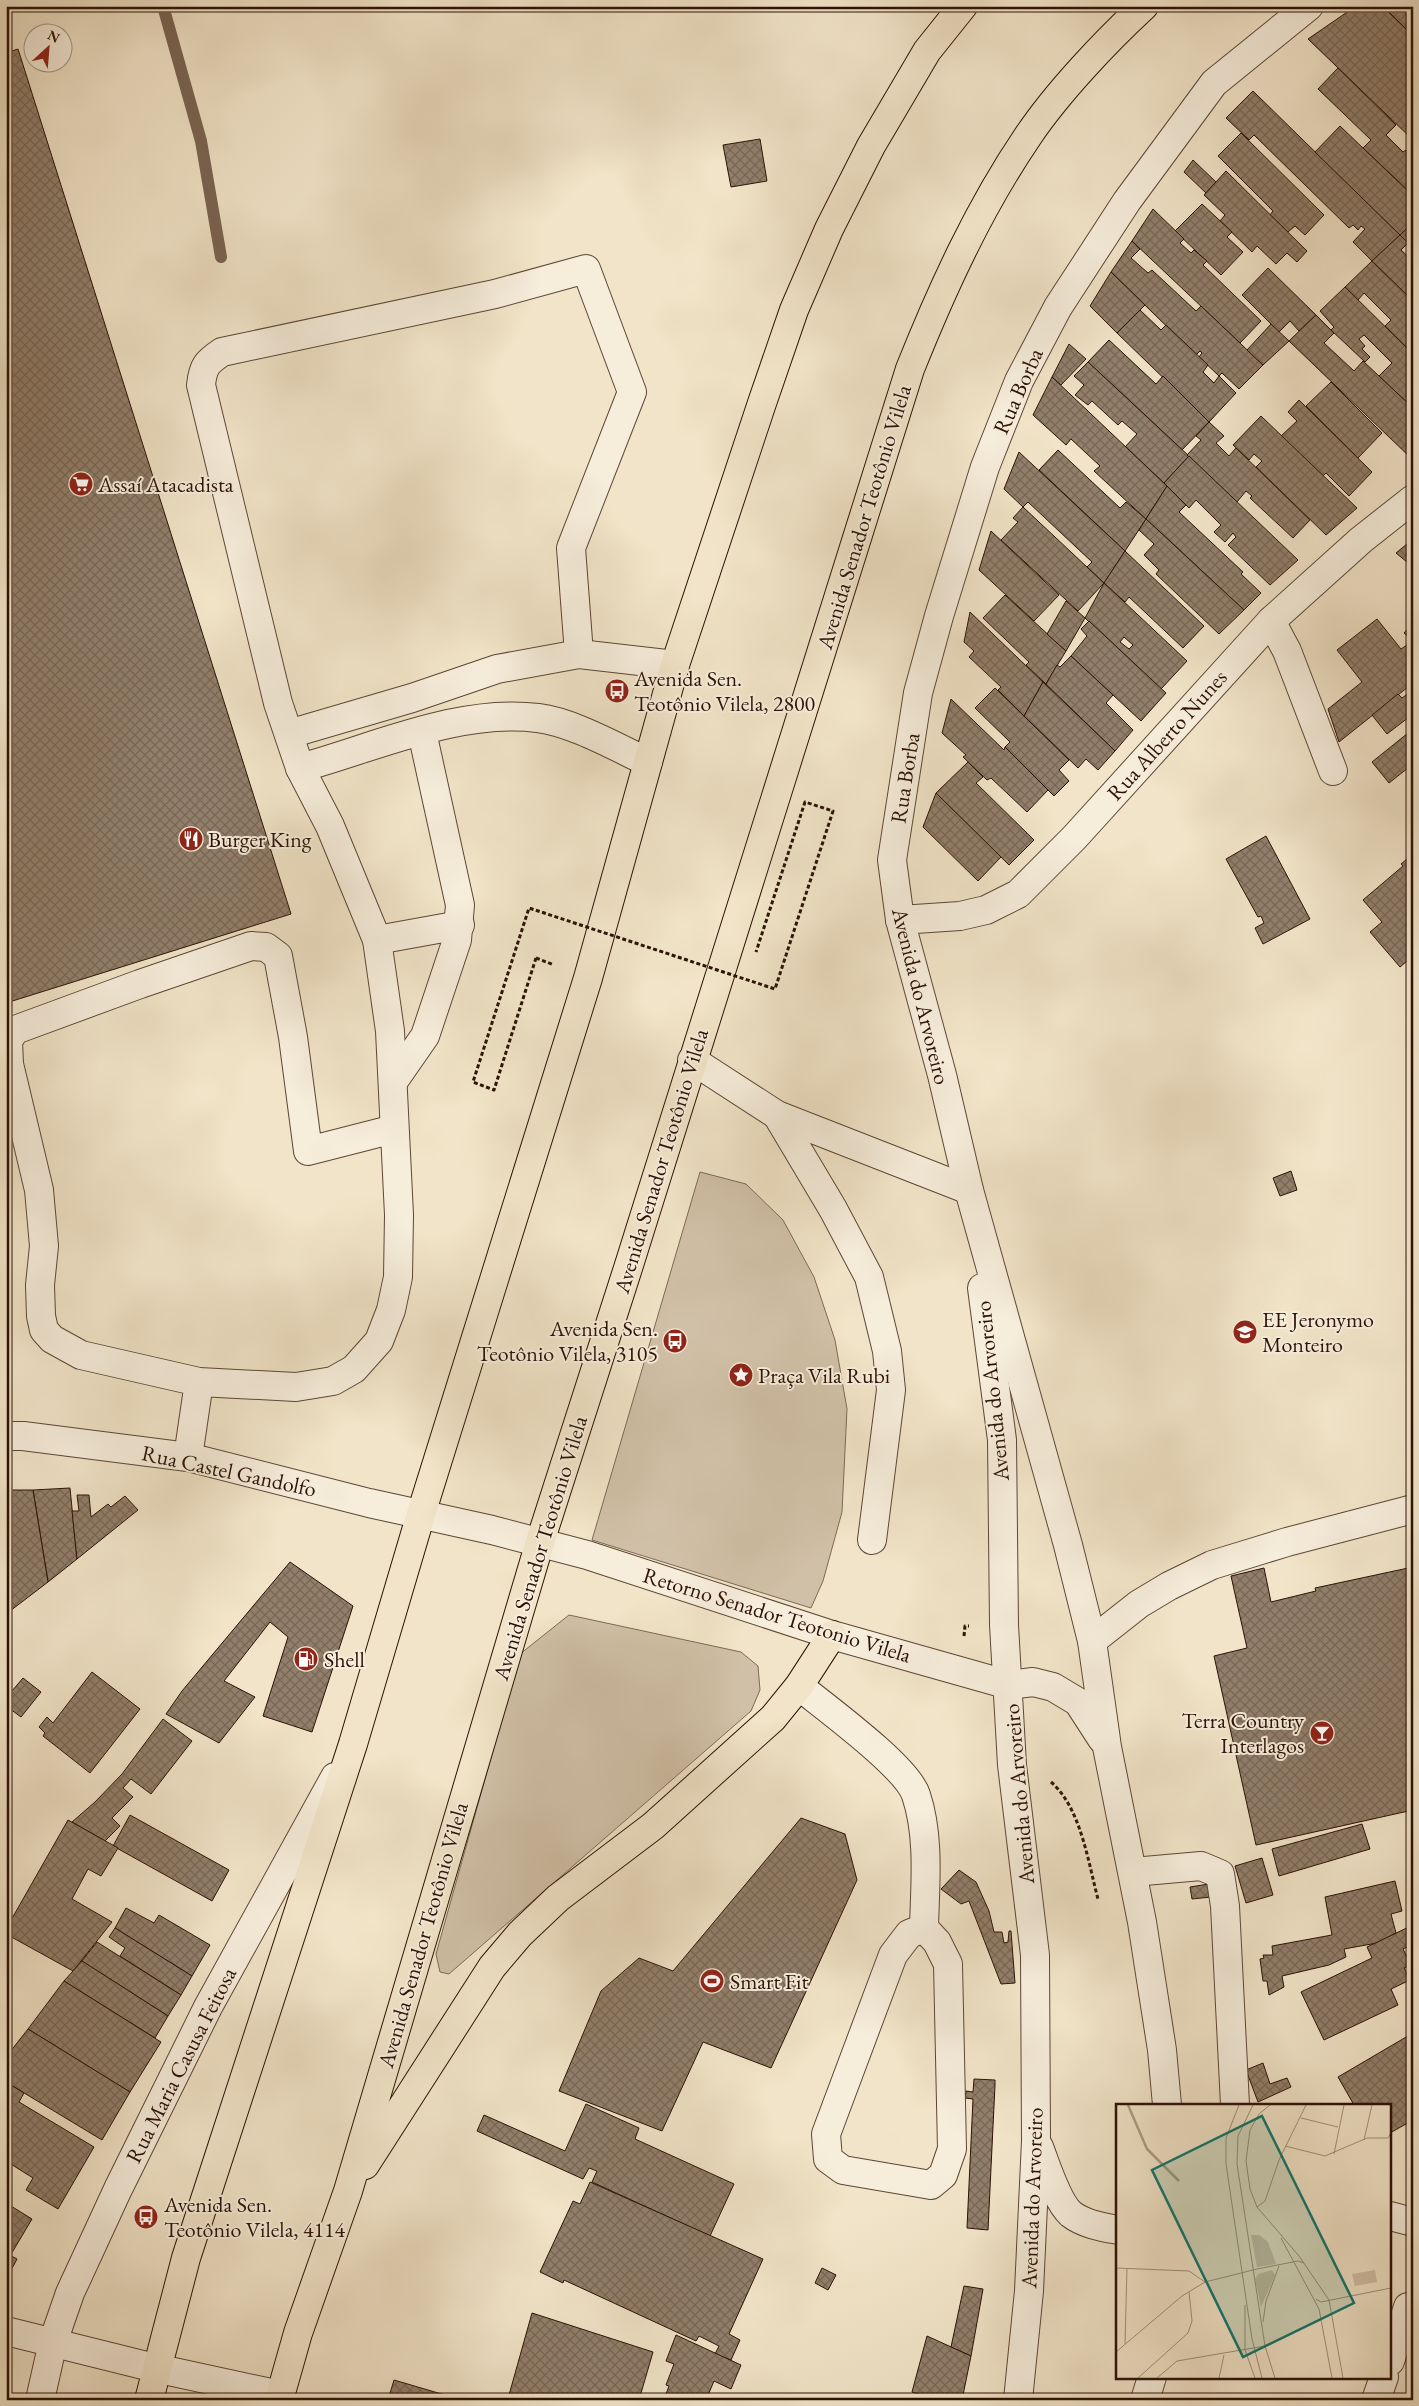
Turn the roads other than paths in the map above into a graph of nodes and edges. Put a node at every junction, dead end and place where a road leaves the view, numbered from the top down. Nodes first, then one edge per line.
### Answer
1 (963, 6) edge
2 (1144, 6) edge
3 (1309, 6) edge
4 (1413, 499) edge
5 (1271, 621) junction
6 (579, 654) junction
7 (675, 666) junction
8 (422, 732) junction
9 (289, 734) junction
10 (648, 762) junction
11 (300, 768) junction
12 (1333, 771) dead end
13 (892, 860) joint
14 (900, 920) junction
15 (460, 925) junction
16 (378, 940) junction
17 (692, 1060) junction
18 (392, 1082) junction
19 (777, 1115) junction
20 (394, 1129) junction
21 (969, 1190) junction
22 (199, 1382) junction
23 (6, 1436) edge
24 (188, 1457) junction
25 (1413, 1509) edge
26 (421, 1514) junction
27 (872, 1540) dead end
28 (540, 1542) junction
29 (832, 1635) junction
30 (1092, 1641) junction
31 (1009, 1685) junction
32 (799, 1686) junction
33 (353, 1744) junction
34 (1107, 1747) junction
35 (1133, 1872) junction
36 (924, 1928) junction
37 (1167, 2104) edge
38 (1235, 2104) edge
39 (1036, 2141) junction
40 (348, 2192) junction
41 (1392, 2217) edge
42 (1413, 2222) edge
43 (1116, 2230) edge
44 (1404, 2305) edge
45 (6, 2331) edge
46 (52, 2342) junction
47 (1392, 2353) edge
48 (155, 2368) junction
49 (1152, 2378) edge
50 (1384, 2378) edge
51 (279, 2397) edge
52 (40, 2400) edge
53 (149, 2400) edge
54 (1018, 2400) edge
55 (1145, 2400) edge
56 (1376, 2400) edge

1 - 7 main road
2 - 17 main road, Avenida Senador Teotônio Vilela
3 - 13 street, Rua Borba
4 - 5 street, Rua Alberto Nunes
5 - 12 street
5 - 14 street, Rua Alberto Nunes
6 - 7 street
6 - 9 street
6 - 9 street
7 - 10 main road
8 - 10 street
8 - 11 street
8 - 15 street
9 - 11 street
10 - 26 main road
11 - 16 street
13 - 14 street, Avenida do Arvoreiro
14 - 21 street, Avenida do Arvoreiro
15 - 16 street
15 - 18 street
16 - 18 street
17 - 19 street
17 - 28 main road, Avenida Senador Teotônio Vilela
18 - 20 street
19 - 21 street
19 - 27 street
20 - 22 street
20 - 22 street
21 - 30 street, Avenida do Arvoreiro
21 - 31 street, Avenida do Arvoreiro
22 - 24 street
23 - 24 street, Rua Castel Gandolfo
24 - 26 street, Rua Castel Gandolfo
25 - 30 street
26 - 28 street, Retorno Senador Teotonio Vilela
26 - 33 main road
28 - 29 street, Retorno Senador Teotonio Vilela
28 - 40 main road, Avenida Senador Teotônio Vilela
29 - 31 street, Retorno Senador Teotonio Vilela
29 - 32 main road
30 - 34 street, Avenida do Arvoreiro
31 - 34 street, Retorno Senador Teotonio Vilela
31 - 39 street, Avenida do Arvoreiro
32 - 36 street
32 - 40 main road
33 - 46 street, Rua Maria Casusa Feitosa
33 - 48 main road
34 - 35 street, Avenida do Arvoreiro
35 - 37 street, Avenida do Arvoreiro
35 - 38 street
36 - 36 street
39 - 43 street
39 - 54 street, Avenida do Arvoreiro
40 - 51 main road, Avenida Senador Teotônio Vilela
41 - 42 street
44 - 47 street
45 - 46 street
46 - 48 street
46 - 52 street, Rua Maria Casusa Feitosa
48 - 51 street
48 - 53 main road
49 - 55 street
50 - 56 street

